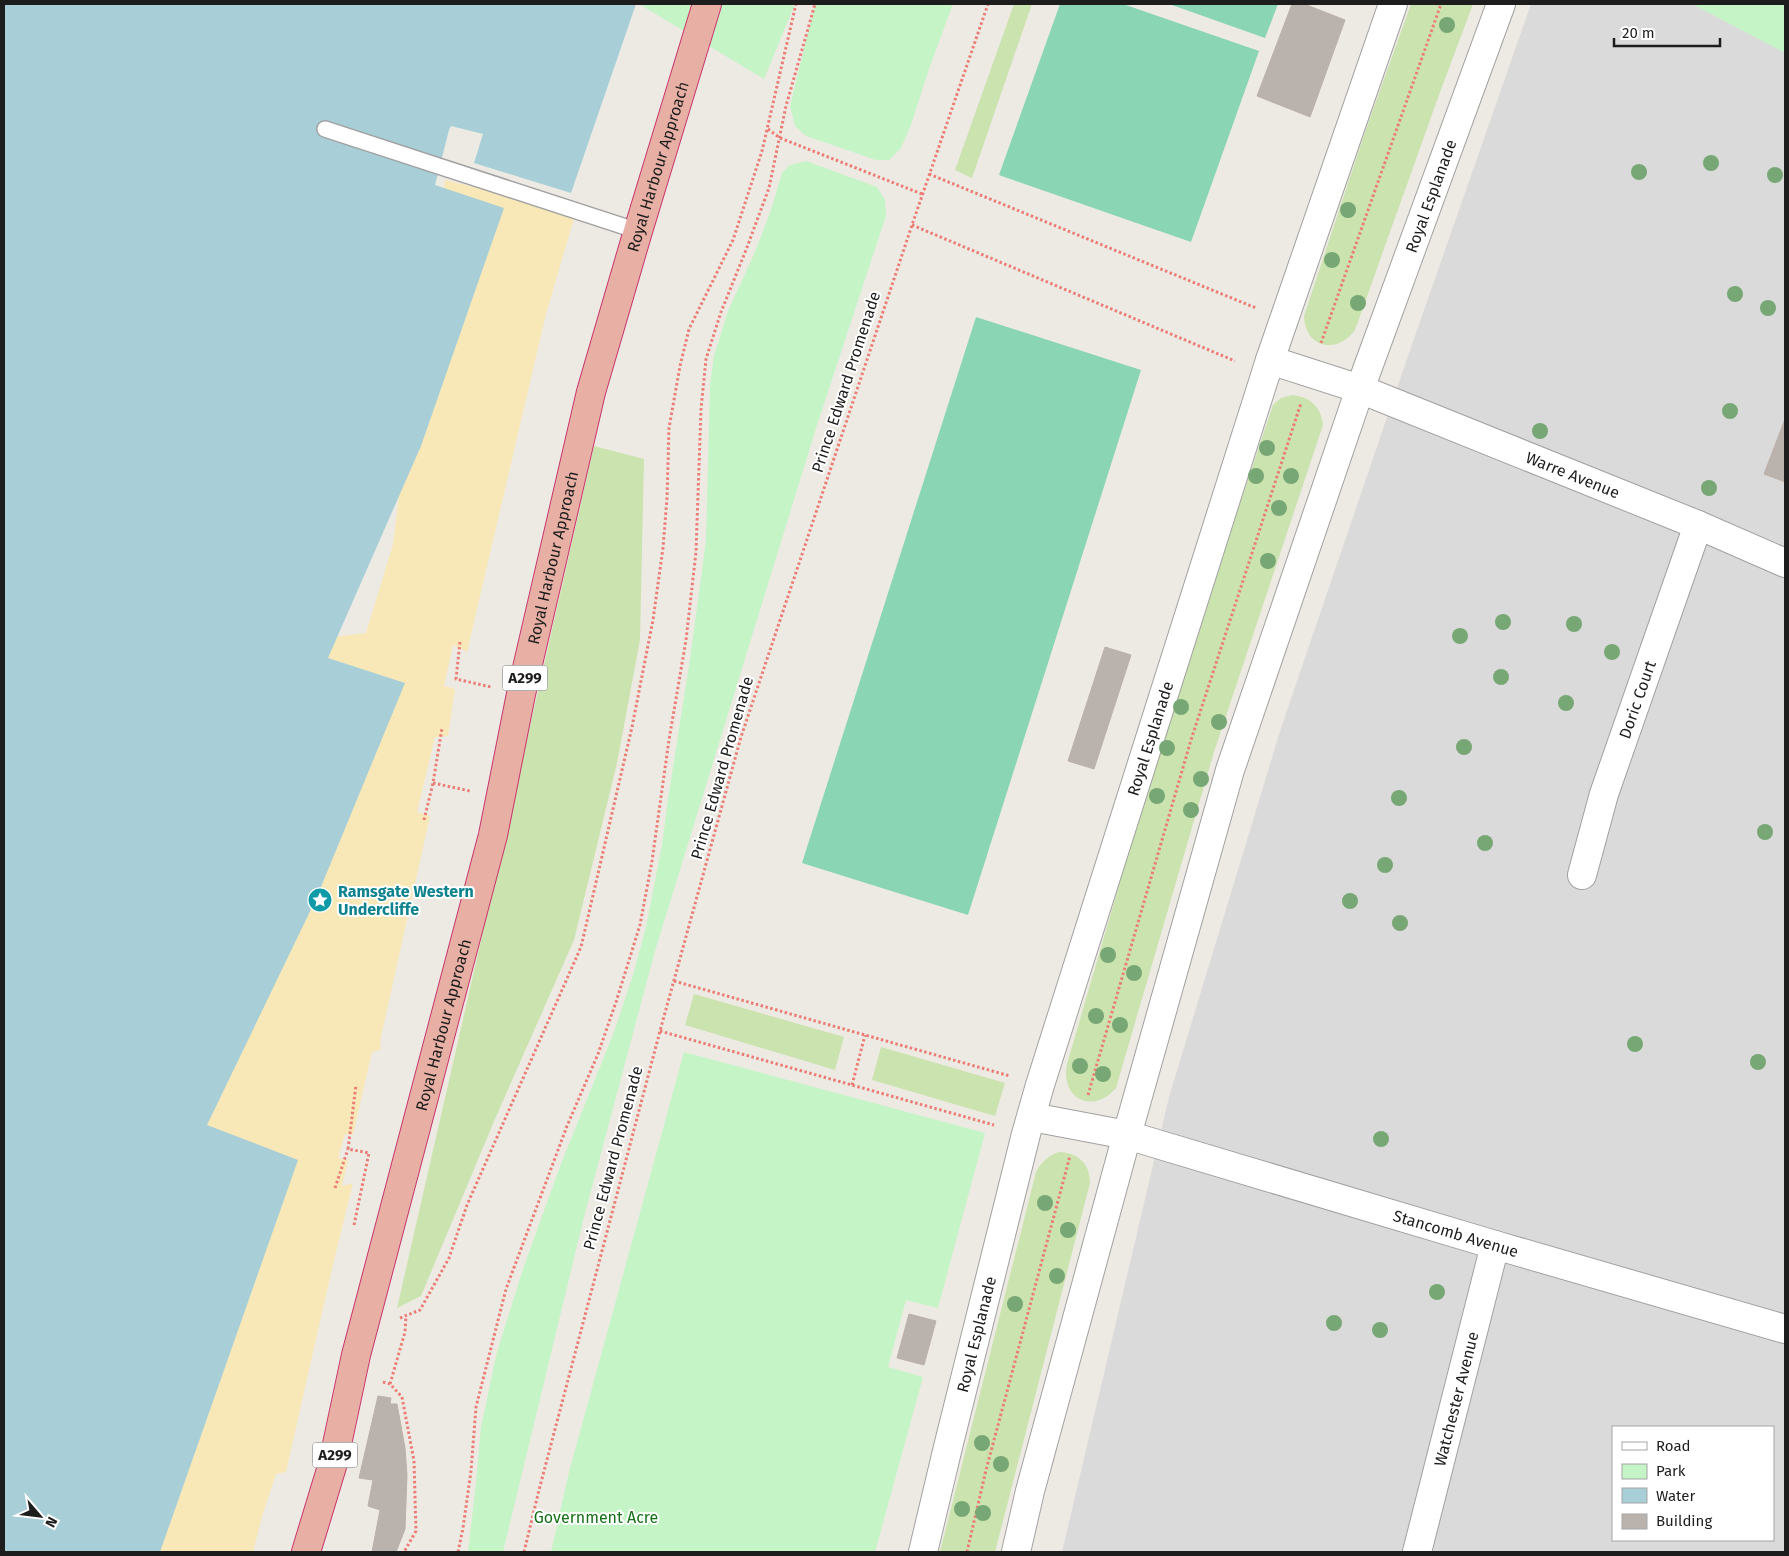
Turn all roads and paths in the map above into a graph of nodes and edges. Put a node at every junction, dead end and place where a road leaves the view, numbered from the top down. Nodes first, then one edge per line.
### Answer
1 (706, 4) edge
2 (796, 4) edge
3 (815, 4) edge
4 (988, 4) edge
5 (1393, 4) edge
6 (1441, 4) edge
7 (1500, 4) edge
8 (325, 129) dead end
9 (768, 129) junction
10 (780, 138) junction
11 (929, 174) junction
12 (922, 194) junction
13 (912, 225) junction
14 (638, 231) junction
15 (1284, 319) junction
16 (1268, 367) junction
17 (1311, 372) junction
18 (1360, 389) junction
19 (1698, 526) junction
20 (1785, 563) edge
21 (460, 642) dead end
22 (456, 679) dead end
23 (442, 728) dead end
24 (424, 820) dead end
25 (1582, 875) dead end
26 (674, 981) junction
27 (660, 1030) junction
28 (865, 1035) junction
29 (356, 1085) dead end
30 (852, 1085) junction
31 (1040, 1085) junction
32 (1029, 1126) junction
33 (1079, 1126) junction
34 (1127, 1135) junction
35 (348, 1149) junction
36 (335, 1188) dead end
37 (353, 1231) dead end
38 (1495, 1245) junction
39 (406, 1316) junction
40 (398, 1318) dead end
41 (1785, 1329) edge
42 (306, 1552) edge
43 (404, 1552) edge
44 (458, 1552) edge
45 (524, 1552) edge
46 (923, 1552) edge
47 (967, 1552) edge
48 (1016, 1552) edge
49 (1417, 1552) edge

1 - 14 highway, Royal Harbour Approach / A299
2 - 9 path
3 - 10 path
4 - 11 path, Prince Edward Promenade
5 - 15 street, Royal Esplanade
6 - 17 path
7 - 18 street, Royal Esplanade
8 - 14 lane
9 - 10 path
9 - 39 path
10 - 12 path
10 - 44 path
11 - 12 path, Prince Edward Promenade
11 - 15 path
12 - 13 path, Prince Edward Promenade
13 - 16 path
13 - 26 path, Prince Edward Promenade
14 - 42 highway, Royal Harbour Approach / A299
15 - 16 street, Royal Esplanade
16 - 17 street
16 - 31 street, Royal Esplanade
17 - 18 street
17 - 33 path
18 - 19 street, Warre Avenue
18 - 34 street, Royal Esplanade
19 - 20 street, Warre Avenue
19 - 25 street, Doric Court
21 - 22 path
23 - 24 path
26 - 27 path, Prince Edward Promenade
26 - 28 path
27 - 30 path
27 - 45 path, Prince Edward Promenade
28 - 30 path
28 - 31 path
29 - 35 path
30 - 32 path
31 - 32 street, Royal Esplanade
32 - 33 street
32 - 46 street, Royal Esplanade
33 - 34 street
33 - 47 path
34 - 38 street, Stancomb Avenue
34 - 48 street, Royal Esplanade
35 - 36 path
35 - 37 path
38 - 41 street, Stancomb Avenue
38 - 49 street, Watchester Avenue
39 - 40 path
39 - 43 path

